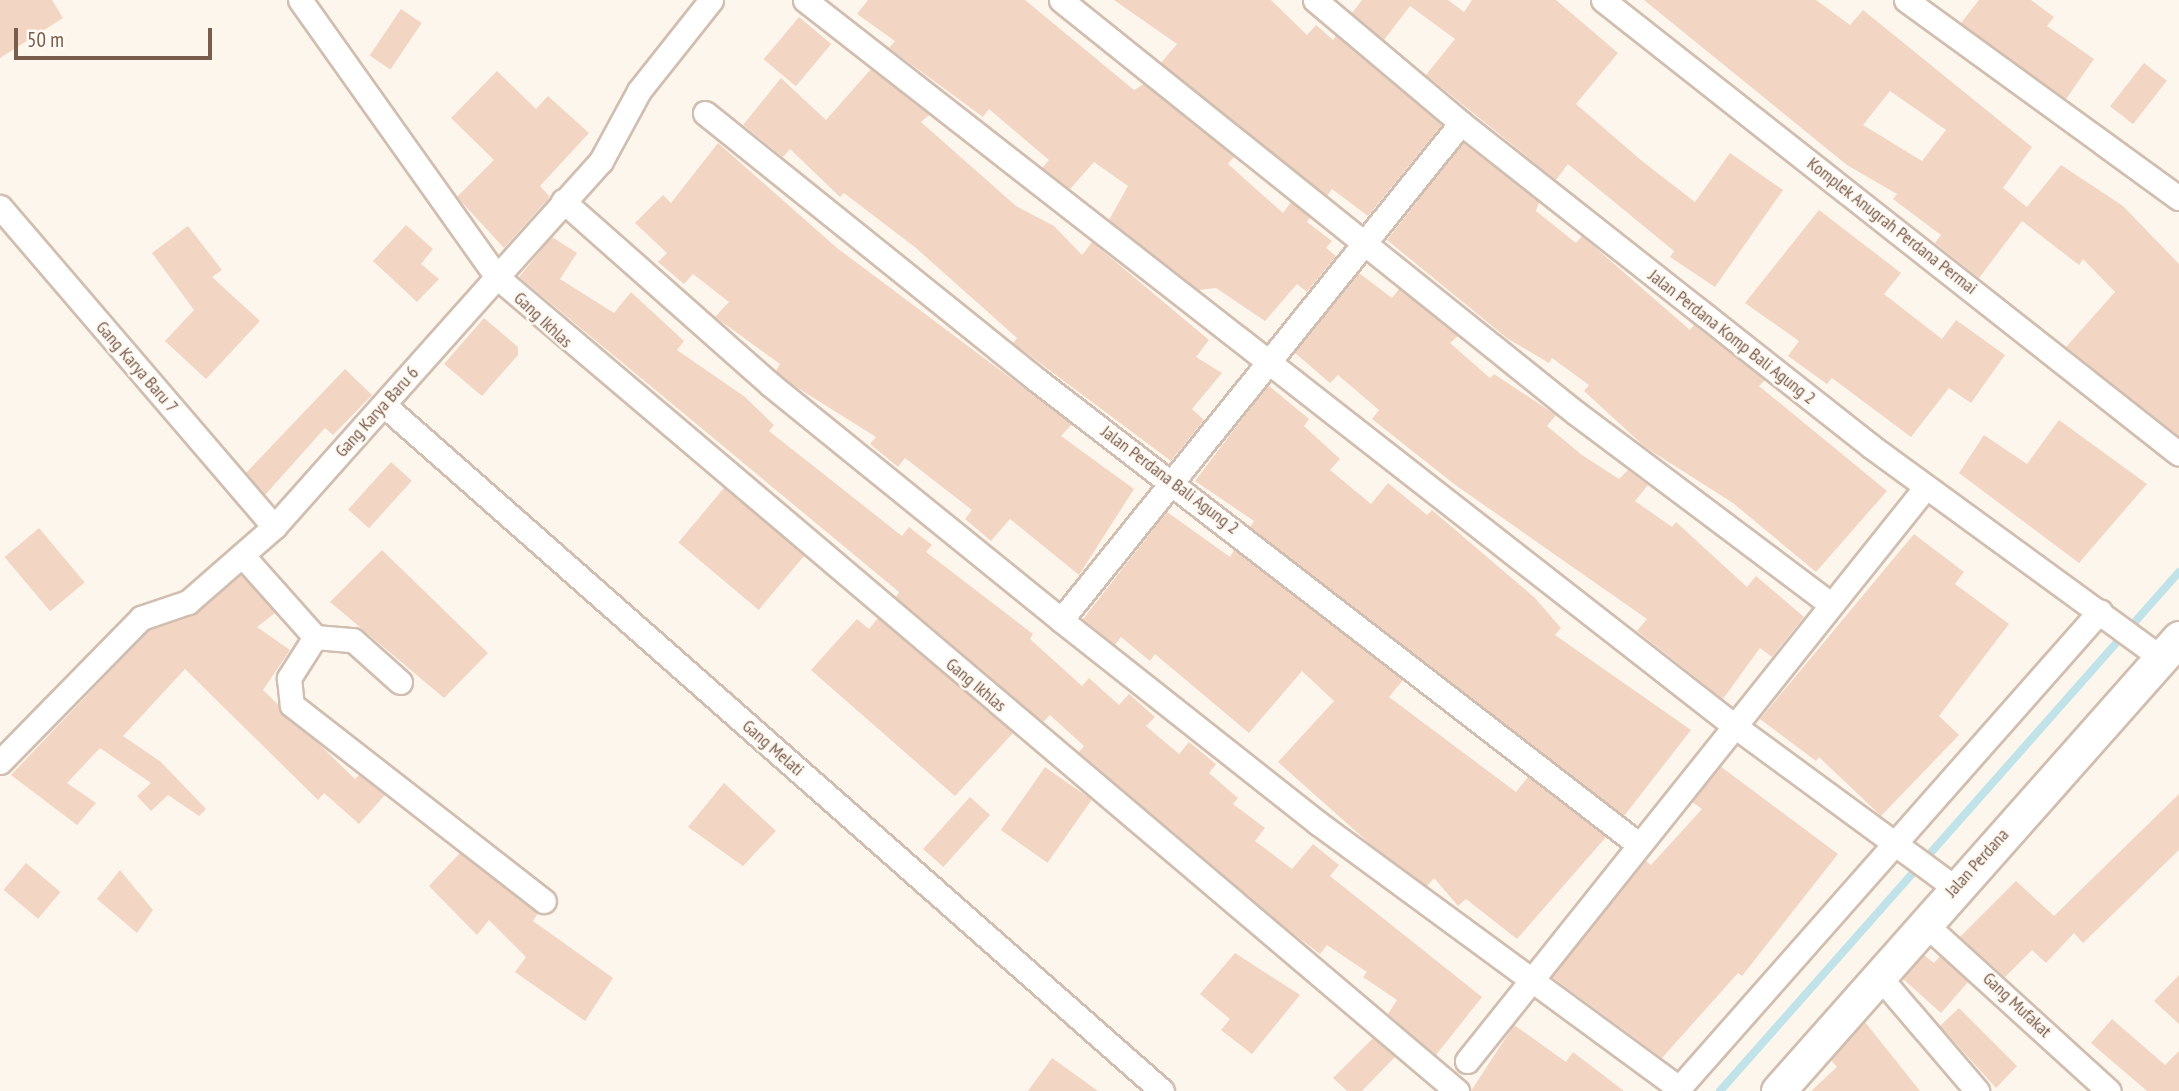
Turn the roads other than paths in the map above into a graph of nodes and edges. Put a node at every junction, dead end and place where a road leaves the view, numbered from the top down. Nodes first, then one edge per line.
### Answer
1 (300, 0) edge
2 (711, 0) edge
3 (805, 0) edge
4 (1061, 0) edge
5 (1315, 0) edge
6 (1603, 0) edge
7 (1906, 0) edge
8 (705, 113) dead end
9 (1461, 123) junction
10 (2179, 198) edge
11 (567, 204) junction
12 (0, 207) edge
13 (1368, 243) junction
14 (498, 277) junction
15 (1271, 362) junction
16 (384, 405) junction
17 (2179, 454) edge
18 (1174, 481) junction
19 (1925, 488) junction
20 (274, 527) junction
21 (242, 555) junction
22 (1830, 604) junction
23 (2103, 614) junction
24 (1061, 620) junction
25 (315, 637) junction
26 (2162, 648) edge
27 (400, 682) dead end
28 (1732, 723) junction
29 (0, 762) edge
30 (1637, 844) junction
31 (1901, 847) junction
32 (1951, 885) junction
33 (544, 901) dead end
34 (1923, 922) junction
35 (1878, 975) junction
36 (1530, 981) junction
37 (1467, 1061) dead end
38 (1680, 1090) edge
39 (1162, 1091) edge
40 (1457, 1091) edge
41 (1777, 1091) edge
42 (1978, 1091) edge
43 (2109, 1091) edge

1 - 14 street
2 - 11 street, Gang Karya Baru 6
3 - 15 street
4 - 13 street
5 - 9 street, Jalan Perdana Komp Bali Agung 2
6 - 17 street, Komplek Anugrah Perdana Permai
7 - 10 street
8 - 18 street, Jalan Perdana Bali Agung 2
9 - 13 street
9 - 19 street, Jalan Perdana Komp Bali Agung 2
11 - 14 street, Gang Karya Baru 6
11 - 24 street
12 - 20 street, Gang Karya Baru 7
13 - 15 street
13 - 22 street
14 - 16 street, Gang Karya Baru 6
14 - 40 street, Gang Ikhlas
15 - 18 street
15 - 28 street
16 - 20 street, Gang Karya Baru 6
16 - 39 street, Gang Melati
18 - 24 street
18 - 30 street, Jalan Perdana Bali Agung 2
19 - 22 street
19 - 23 street, Jalan Perdana Komp Bali Agung 2
20 - 21 street, Gang Karya Baru 6
21 - 25 street
21 - 29 street, Gang Karya Baru 6
22 - 28 street
23 - 26 street, Jalan Perdana Komp Bali Agung 2
23 - 31 street
24 - 36 street
25 - 27 street
25 - 33 street
26 - 32 street, Jalan Perdana
28 - 30 street
28 - 31 street
30 - 36 street
31 - 32 street
31 - 38 street
32 - 34 street, Jalan Perdana
34 - 35 street, Jalan Perdana
34 - 43 street, Gang Mufakat
35 - 41 street, Jalan Perdana
35 - 42 street
36 - 37 street
36 - 38 street

